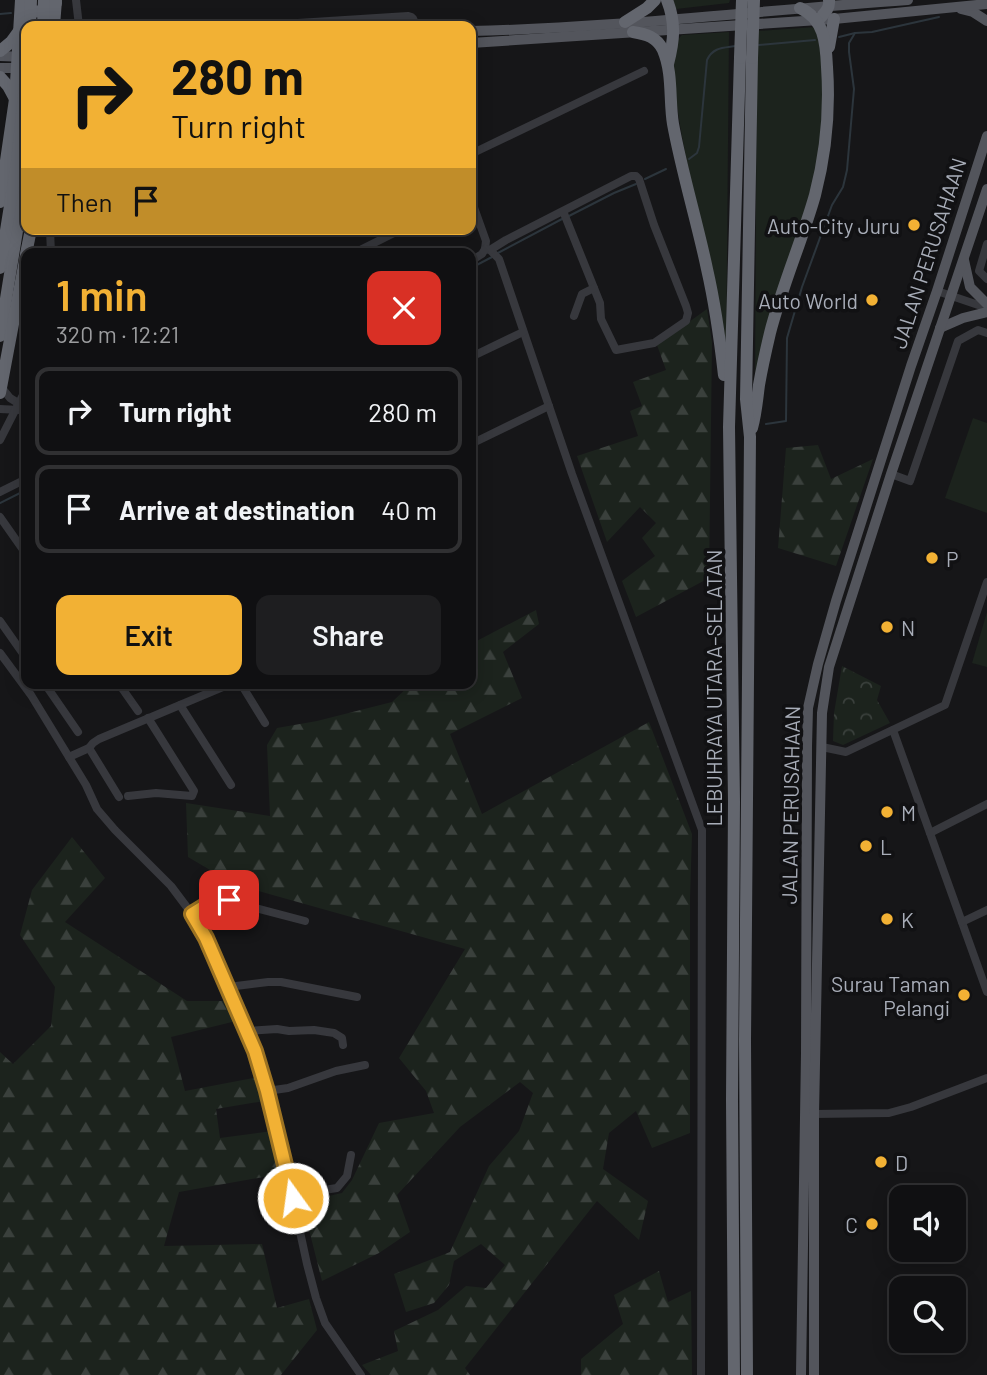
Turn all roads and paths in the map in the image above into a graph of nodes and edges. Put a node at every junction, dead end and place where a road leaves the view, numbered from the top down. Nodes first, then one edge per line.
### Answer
1 (21, 0) edge
2 (31, 0) edge
3 (76, 0) edge
4 (655, 0) edge
5 (667, 0) edge
6 (742, 0) edge
7 (754, 0) edge
8 (908, 0) edge
9 (53, 4) edge
10 (987, 4) edge
11 (833, 6) edge
12 (955, 7) junction
13 (800, 8) junction
14 (818, 19) junction
15 (23, 21) edge
16 (26, 21) edge
17 (45, 21) edge
18 (59, 21) edge
19 (78, 21) edge
20 (325, 21) edge
21 (414, 21) edge
22 (987, 21) edge
23 (674, 25) junction
24 (629, 27) junction
25 (476, 31) edge
26 (21, 32) edge
27 (476, 42) edge
28 (0, 54) edge
29 (746, 58) junction
30 (827, 58) junction
31 (21, 64) edge
32 (21, 65) edge
33 (668, 65) junction
34 (0, 68) edge
35 (645, 71) dead end
36 (0, 77) edge
37 (21, 99) edge
38 (21, 102) edge
39 (21, 131) edge
40 (987, 136) edge
41 (476, 152) edge
42 (987, 189) edge
43 (0, 202) edge
44 (476, 213) edge
45 (565, 215) junction
46 (22, 235) edge
47 (390, 235) edge
48 (987, 244) edge
49 (364, 248) edge
50 (492, 253) junction
51 (964, 257) junction
52 (476, 258) edge
53 (0, 268) edge
54 (987, 279) edge
55 (21, 283) edge
56 (594, 288) junction
57 (937, 291) junction
58 (951, 296) junction
59 (17, 306) edge
60 (987, 308) edge
61 (574, 316) dead end
62 (940, 328) junction
63 (523, 332) junction
64 (987, 333) edge
65 (0, 336) edge
66 (476, 355) edge
67 (1, 390) edge
68 (549, 406) junction
69 (21, 407) edge
70 (21, 408) edge
71 (0, 409) edge
72 (21, 409) edge
73 (729, 427) junction
74 (750, 436) junction
75 (0, 440) edge
76 (476, 442) edge
77 (891, 474) junction
78 (21, 482) edge
79 (0, 492) edge
80 (0, 517) edge
81 (21, 547) edge
82 (987, 582) edge
83 (0, 621) edge
84 (21, 651) edge
85 (0, 653) edge
86 (21, 681) edge
87 (27, 689) edge
88 (39, 689) edge
89 (48, 689) edge
90 (123, 689) edge
91 (218, 689) edge
92 (244, 689) edge
93 (31, 695) junction
94 (180, 705) junction
95 (138, 711) dead end
96 (148, 718) junction
97 (265, 723) dead end
98 (893, 730) junction
99 (78, 732) dead end
100 (822, 747) junction
101 (89, 748) junction
102 (69, 757) junction
103 (231, 785) dead end
104 (987, 804) edge
105 (930, 833) junction
106 (987, 910) edge
107 (192, 914) junction
108 (305, 920) dead end
109 (962, 922) junction
110 (228, 987) junction
111 (987, 992) edge
112 (357, 997) dead end
113 (247, 1031) junction
114 (344, 1045) dead end
115 (365, 1065) dead end
116 (987, 1078) edge
117 (267, 1091) junction
118 (814, 1114) junction
119 (351, 1155) dead end
120 (292, 1195) junction
121 (361, 1375) edge
122 (701, 1375) edge
123 (734, 1375) edge
124 (747, 1375) edge
125 (801, 1375) edge
126 (814, 1375) edge

1 - 9 highway
1 - 15 highway
2 - 16 highway, bridge
3 - 19 street
4 - 24 highway
5 - 23 highway
6 - 29 highway, LEBUHRAYA UTARA–SELATAN, bridge
7 - 29 highway, LEBUHRAYA UTARA–SELATAN, bridge
8 - 11 main road
9 - 17 highway, bridge
9 - 18 highway
10 - 12 main road
11 - 12 main road
11 - 13 main road
11 - 14 highway
11 - 30 highway
12 - 22 main road
13 - 14 highway
13 - 23 main road
14 - 23 main road
14 - 30 highway
20 - 21 street
23 - 24 main road
23 - 33 highway
24 - 25 main road
24 - 27 main road
24 - 33 highway
26 - 28 highway
28 - 31 main road
29 - 73 highway, LEBUHRAYA UTARA–SELATAN
29 - 74 highway, LEBUHRAYA UTARA–SELATAN
30 - 74 highway
32 - 34 main road
33 - 73 highway
35 - 41 street
36 - 37 highway
38 - 43 highway
39 - 53 highway, bridge
40 - 57 main road, JALAN PERUSAHAAN
42 - 51 main road, JALAN PERUSAHAAN
44 - 50 street
45 - 50 street
45 - 56 street
45 - 56 street
46 - 59 highway
47 - 49 street
48 - 54 street
50 - 52 street
50 - 63 street
51 - 58 main road, JALAN PERUSAHAAN
51 - 60 main road
55 - 59 highway
56 - 61 street
57 - 58 street
57 - 125 main road, JALAN PERUSAHAAN
58 - 60 street
58 - 62 main road, JALAN PERUSAHAAN
59 - 65 highway
59 - 67 highway
60 - 62 main road
62 - 77 main road, JALAN PERUSAHAAN
63 - 66 street
63 - 68 street
64 - 77 street
67 - 69 street
68 - 76 street
68 - 122 street
70 - 71 street
72 - 75 street
73 - 123 highway, LEBUHRAYA UTARA–SELATAN
74 - 124 highway, LEBUHRAYA UTARA–SELATAN
77 - 100 main road, JALAN PERUSAHAAN
78 - 79 street
80 - 81 street
82 - 98 street
83 - 84 street
85 - 86 street
87 - 93 street
88 - 93 street
89 - 99 street
90 - 95 street
91 - 94 street
92 - 97 street
93 - 102 street
94 - 96 street
94 - 103 street
96 - 101 street
96 - 101 street
98 - 100 street
98 - 105 street
100 - 118 main road, JALAN PERUSAHAAN
101 - 102 street
102 - 107 street
104 - 105 street
105 - 109 street
106 - 109 street
107 - 108 street
107 - 110 street
109 - 111 street
110 - 112 street
110 - 113 street
113 - 114 street
113 - 117 street
115 - 117 street
116 - 118 street
117 - 120 street
118 - 126 main road, JALAN PERUSAHAAN
119 - 120 street
120 - 121 street

